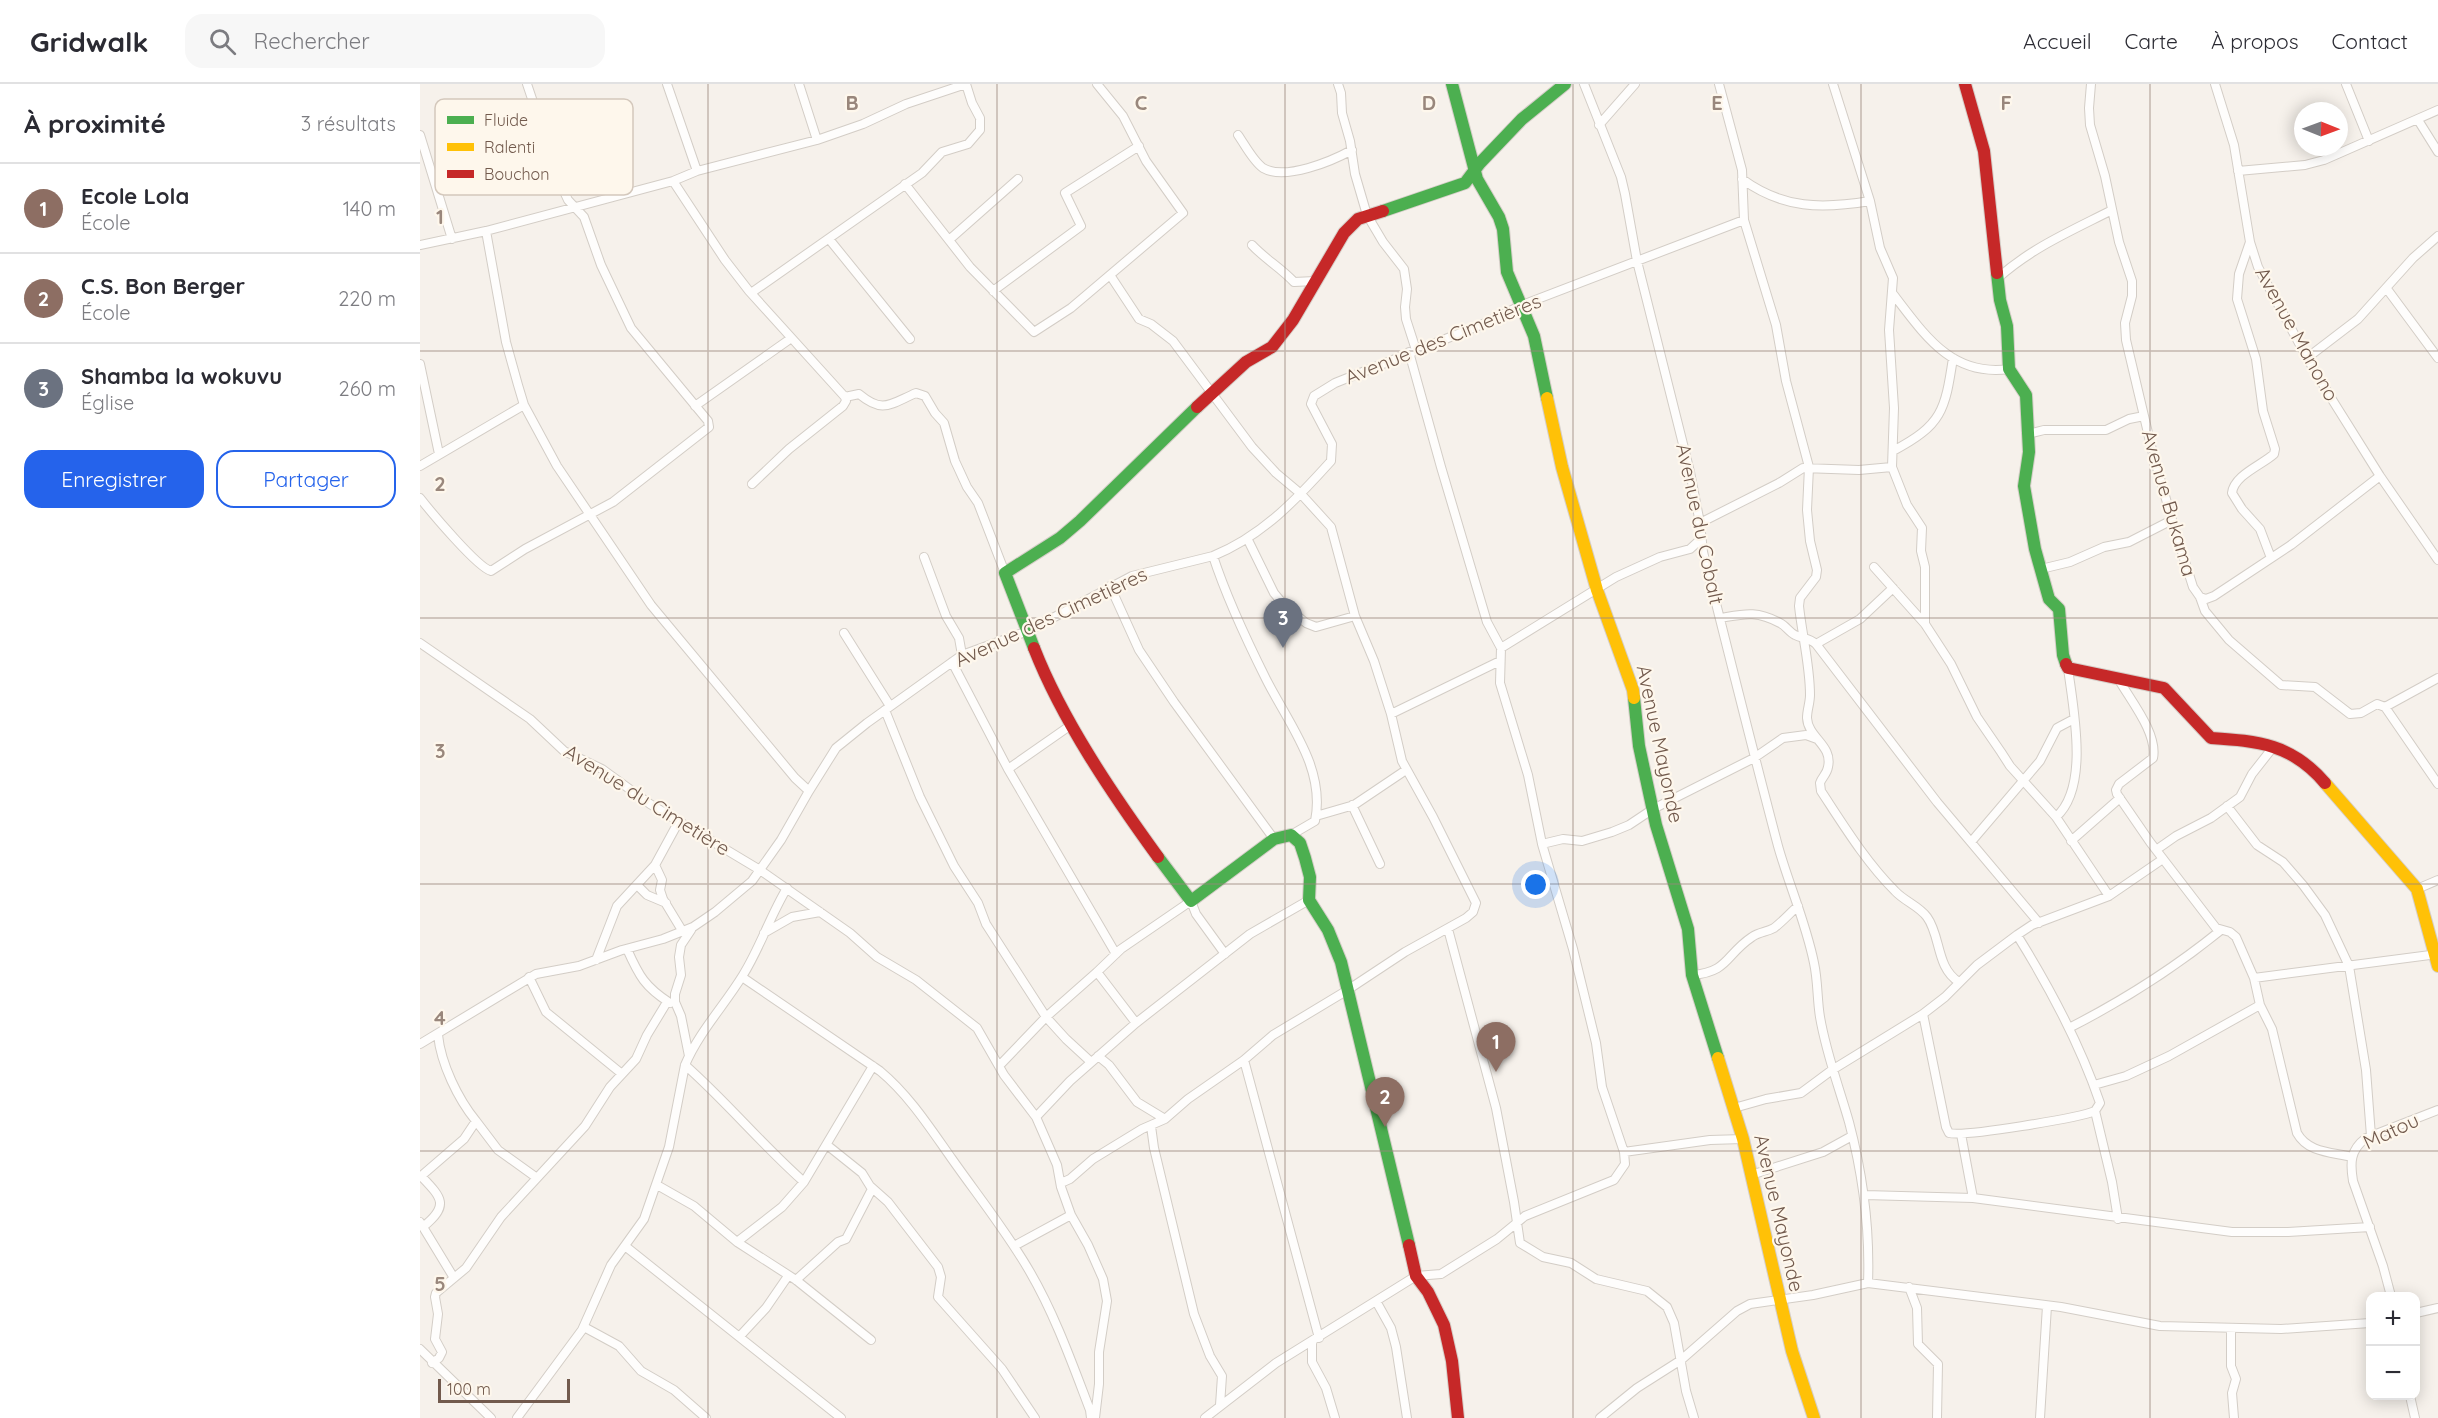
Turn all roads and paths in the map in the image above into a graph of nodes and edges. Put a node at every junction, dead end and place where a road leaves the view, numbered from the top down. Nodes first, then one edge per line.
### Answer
1 (527, 84) edge
2 (667, 84) edge
3 (799, 84) edge
4 (966, 84) edge
5 (1097, 84) edge
6 (1338, 84) edge
7 (1452, 84) edge
8 (1564, 84) edge
9 (1584, 84) edge
10 (1635, 84) edge
11 (1719, 84) edge
12 (1833, 84) edge
13 (1965, 84) edge
14 (2091, 84) edge
15 (2214, 84) edge
16 (2346, 84) edge
17 (938, 88) edge
18 (532, 99) edge
19 (2438, 110) edge
20 (2418, 120) junction
21 (1599, 125) junction
22 (420, 135) edge
23 (1238, 135) dead end
24 (818, 140) junction
25 (2369, 141) junction
26 (1138, 146) junction
27 (1352, 150) junction
28 (2438, 152) edge
29 (1475, 170) junction
30 (697, 171) junction
31 (2238, 171) junction
32 (1018, 179) dead end
33 (1743, 179) junction
34 (673, 180) junction
35 (435, 184) edge
36 (905, 184) junction
37 (633, 191) edge
38 (438, 195) edge
39 (566, 195) edge
40 (616, 195) edge
41 (1870, 201) junction
42 (574, 206) junction
43 (2112, 210) junction
44 (1367, 215) junction
45 (1744, 220) junction
46 (486, 231) junction
47 (2438, 236) edge
48 (452, 239) junction
49 (829, 239) junction
50 (949, 240) junction
51 (2250, 242) junction
52 (420, 245) edge
53 (1252, 245) dead end
54 (1637, 261) junction
55 (1110, 275) junction
56 (1998, 278) junction
57 (1315, 281) junction
58 (2386, 289) junction
59 (993, 291) junction
60 (751, 293) junction
61 (1893, 294) junction
62 (1522, 305) junction
63 (790, 339) junction
64 (910, 339) dead end
65 (1413, 351) junction
66 (1953, 358) junction
67 (2307, 358) junction
68 (2438, 358) edge
69 (420, 364) edge
70 (2009, 369) junction
71 (1211, 393) junction
72 (845, 397) junction
73 (524, 405) junction
74 (695, 406) junction
75 (2144, 416) junction
76 (2028, 435) junction
77 (1893, 452) junction
78 (439, 454) junction
79 (420, 466) edge
80 (1809, 467) junction
81 (1892, 467) junction
82 (2380, 476) junction
83 (752, 483) dead end
84 (1301, 494) junction
85 (420, 498) edge
86 (590, 516) junction
87 (2172, 520) junction
88 (1700, 523) junction
89 (1247, 538) junction
90 (1701, 539) junction
91 (1213, 556) junction
92 (924, 557) dead end
93 (2271, 558) junction
94 (2438, 560) edge
95 (1874, 567) dead end
96 (2041, 569) junction
97 (1005, 573) junction
98 (1110, 586) junction
99 (1893, 588) junction
100 (1597, 590) junction
101 (2200, 597) junction
102 (1355, 616) junction
103 (1720, 618) junction
104 (1925, 624) junction
105 (1028, 631) junction
106 (844, 633) dead end
107 (1802, 637) junction
108 (420, 643) edge
109 (1816, 644) junction
110 (1501, 648) junction
111 (962, 655) junction
112 (1500, 660) junction
113 (952, 662) junction
114 (2068, 668) junction
115 (2438, 678) edge
116 (2119, 680) junction
117 (2385, 707) junction
118 (887, 708) junction
119 (1391, 714) junction
120 (2074, 719) junction
121 (1071, 725) junction
122 (1819, 740) junction
123 (2274, 746) junction
124 (1754, 758) junction
125 (1008, 769) junction
126 (1406, 770) junction
127 (2024, 781) junction
128 (2438, 784) edge
129 (809, 790) junction
130 (2120, 798) junction
131 (1352, 805) junction
132 (2227, 806) junction
133 (1653, 809) junction
134 (1316, 816) junction
135 (2056, 817) junction
136 (679, 821) junction
137 (1291, 835) junction
138 (1274, 839) junction
139 (2072, 841) junction
140 (1971, 842) junction
141 (1542, 844) junction
142 (2156, 850) junction
143 (2163, 859) junction
144 (1380, 864) dead end
145 (656, 865) junction
146 (760, 870) junction
147 (2438, 880) edge
148 (637, 885) junction
149 (787, 888) junction
150 (2417, 889) junction
151 (2109, 896) junction
152 (1309, 900) junction
153 (1191, 901) junction
154 (666, 903) junction
155 (1798, 906) junction
156 (820, 912) junction
157 (2039, 923) junction
158 (693, 927) junction
159 (1448, 929) junction
160 (2221, 930) junction
161 (683, 932) junction
162 (764, 933) junction
163 (2017, 935) junction
164 (627, 949) junction
165 (1116, 954) junction
166 (1225, 954) junction
167 (2437, 958) edge
168 (596, 960) junction
169 (2349, 966) junction
170 (1097, 972) junction
171 (1692, 975) junction
172 (529, 977) junction
173 (742, 977) junction
174 (2254, 978) junction
175 (1959, 982) junction
176 (1347, 991) junction
177 (667, 1002) junction
178 (2260, 1005) junction
179 (676, 1007) junction
180 (1923, 1014) junction
181 (1046, 1017) junction
182 (1136, 1023) junction
183 (2069, 1028) junction
184 (438, 1035) junction
185 (420, 1044) edge
186 (1095, 1059) junction
187 (1244, 1060) junction
188 (687, 1061) junction
189 (873, 1066) junction
190 (999, 1066) junction
191 (1833, 1070) junction
192 (622, 1074) junction
193 (2094, 1085) junction
194 (1734, 1108) junction
195 (2438, 1110) edge
196 (2096, 1111) junction
197 (1036, 1117) junction
198 (1166, 1119) junction
199 (476, 1121) junction
200 (1151, 1126) junction
201 (1961, 1134) junction
202 (1852, 1136) junction
203 (2371, 1136) junction
204 (1743, 1139) junction
205 (827, 1145) junction
206 (1624, 1152) junction
207 (2352, 1157) junction
208 (1751, 1175) junction
209 (420, 1176) edge
210 (537, 1178) junction
211 (804, 1182) junction
212 (1060, 1183) junction
213 (657, 1185) junction
214 (872, 1189) junction
215 (1865, 1195) junction
216 (1972, 1198) junction
217 (1071, 1215) junction
218 (2118, 1219) junction
219 (422, 1224) edge
220 (1516, 1225) junction
221 (2370, 1227) junction
222 (737, 1242) junction
223 (625, 1246) junction
224 (1014, 1246) junction
225 (1416, 1276) junction
226 (454, 1278) junction
227 (792, 1278) junction
228 (1868, 1283) junction
229 (1909, 1287) junction
230 (2390, 1292) edge
231 (1779, 1299) junction
232 (1377, 1301) junction
233 (2047, 1306) junction
234 (2438, 1308) edge
235 (2420, 1312) edge
236 (2366, 1323) edge
237 (584, 1326) junction
238 (2231, 1329) junction
239 (740, 1336) junction
240 (871, 1340) dead end
241 (1316, 1340) junction
242 (420, 1349) edge
243 (1681, 1360) junction
244 (432, 1363) junction
245 (2411, 1400) edge
246 (1220, 1405) junction
247 (1210, 1416) edge
248 (491, 1418) edge
249 (517, 1418) edge
250 (706, 1418) edge
251 (841, 1418) edge
252 (1035, 1418) edge
253 (1093, 1418) edge
254 (1335, 1418) edge
255 (1407, 1418) edge
256 (1458, 1418) edge
257 (1600, 1418) edge
258 (1694, 1418) edge
259 (1814, 1418) edge
260 (1937, 1418) edge
261 (2040, 1418) edge
262 (2234, 1418) edge
263 (2415, 1418) edge

1 - 18 street
2 - 30 street
3 - 24 street
4 - 17 street
4 - 36 street
5 - 26 street
6 - 27 street
7 - 29 street, Avenue Mayonde
8 - 29 street
9 - 21 street, Avenue du Cobalt
10 - 21 street
11 - 33 street
12 - 41 street
13 - 56 street
14 - 43 street, Avenue Bukama
15 - 31 street, Avenue Manono
16 - 25 street
17 - 24 street
19 - 20 street
20 - 25 street
20 - 28 street
21 - 54 street, Avenue du Cobalt
22 - 35 street
23 - 27 street
24 - 30 street
25 - 31 street
26 - 55 street
26 - 59 street
27 - 44 street
29 - 44 street
29 - 62 street, Avenue Mayonde
30 - 34 street
31 - 51 street, Avenue Manono
32 - 50 street
33 - 41 street
33 - 45 street
34 - 37 street
34 - 60 street
36 - 49 street
36 - 50 street
38 - 48 street
39 - 42 street
40 - 42 street
41 - 61 street
42 - 46 street
42 - 74 street
43 - 56 street
43 - 75 street, Avenue Bukama
44 - 57 street
44 - 65 street
45 - 54 street, Avenue des Cimetières
45 - 80 street
46 - 48 street
46 - 73 street
47 - 58 street
48 - 52 street
49 - 60 street
49 - 64 street
50 - 59 street
51 - 67 street, Avenue Manono
51 - 93 street
53 - 57 street
54 - 62 street, Avenue des Cimetières
54 - 88 street, Avenue du Cobalt
55 - 59 street
55 - 71 street
56 - 70 street
57 - 71 street
58 - 67 street
58 - 68 street
60 - 63 street
61 - 66 street
61 - 77 street
62 - 65 street, Avenue des Cimetières
62 - 100 street, Avenue Mayonde
63 - 72 street
63 - 74 street
65 - 84 street, Avenue des Cimetières
65 - 110 street
66 - 70 street
66 - 77 street
67 - 82 street, Avenue Manono
69 - 78 street
70 - 76 street
71 - 84 street
71 - 97 street
72 - 83 street
72 - 97 street
73 - 78 street
73 - 86 street
74 - 86 street
75 - 76 street
75 - 87 street, Avenue Bukama
76 - 96 street
77 - 81 street
78 - 79 street
80 - 81 street
80 - 88 street
80 - 107 street
81 - 104 street
82 - 93 street
82 - 94 street, Avenue Manono
84 - 89 street, Avenue des Cimetières
84 - 102 street
85 - 86 street
86 - 129 street
87 - 96 street
87 - 101 street, Avenue Bukama
88 - 90 street, Avenue du Cobalt
89 - 91 street, Avenue des Cimetières
89 - 102 street
90 - 100 street
90 - 103 street, Avenue du Cobalt
91 - 98 street, Avenue des Cimetières
91 - 134 street
92 - 111 street
93 - 101 street
95 - 99 street
96 - 114 street
97 - 105 street
98 - 105 street, Avenue des Cimetières
98 - 138 street
99 - 104 street
99 - 109 street
100 - 110 street
100 - 133 street, Avenue Mayonde
101 - 117 street, Avenue Bukama
102 - 119 street
103 - 107 street
103 - 124 street, Avenue du Cobalt
104 - 127 street
105 - 111 street, Avenue des Cimetières
105 - 121 street
106 - 118 street
107 - 109 street
107 - 122 street
108 - 136 street, Avenue du Cimetière
109 - 140 street
110 - 112 street
111 - 113 street, Avenue des Cimetières
112 - 119 street
112 - 141 street
113 - 118 street, Avenue des Cimetières
113 - 125 street
114 - 116 street
114 - 120 street
115 - 117 street
116 - 123 street
116 - 130 street
117 - 128 street
118 - 129 street, Avenue des Cimetières
118 - 181 street
119 - 126 street
120 - 127 street
120 - 135 street
121 - 125 street
121 - 153 street
122 - 124 street
122 - 175 street
123 - 132 street
123 - 150 street
124 - 133 street
124 - 155 street, Avenue du Cobalt
125 - 165 street
126 - 131 street
126 - 159 street
127 - 135 street
127 - 140 street
129 - 146 street, Avenue des Cimetières
130 - 139 street
130 - 142 street
131 - 134 street
131 - 144 street
132 - 142 street
132 - 169 street
133 - 141 street
133 - 171 street, Avenue Mayonde
134 - 137 street
135 - 139 street
136 - 145 street
136 - 146 street, Avenue du Cimetière
137 - 138 street
137 - 152 street
138 - 153 street
139 - 151 street
140 - 157 street
141 - 206 street
142 - 143 street
143 - 151 street
143 - 160 street
145 - 148 street
145 - 154 street
146 - 149 street, Avenue du Cimetière
146 - 158 street, Avenue des Cimetières
147 - 150 street
148 - 154 street
148 - 168 street
149 - 156 street, Avenue du Cimetière
149 - 162 street
150 - 167 street
151 - 157 street
152 - 166 street
152 - 176 street
153 - 165 street
153 - 166 street
154 - 161 street
155 - 171 street
155 - 191 street, Avenue du Cobalt
156 - 162 street
156 - 190 street, Avenue du Cimetière
157 - 163 street
158 - 161 street, Avenue des Cimetières
158 - 179 street
159 - 176 street
159 - 220 street
160 - 174 street
160 - 183 street
161 - 164 street, Avenue des Cimetières
162 - 173 street
163 - 175 street
163 - 183 street
164 - 168 street, Avenue des Cimetières
164 - 177 street
165 - 170 street
166 - 182 street
167 - 169 street
168 - 172 street, Avenue des Cimetières
169 - 174 street
169 - 203 street
170 - 181 street
170 - 182 street
171 - 194 street, Avenue Mayonde
172 - 184 street, Avenue des Cimetières
172 - 192 street
173 - 188 street
173 - 189 street
174 - 178 street
175 - 180 street
176 - 187 street
176 - 225 street
177 - 179 street
177 - 192 street
178 - 193 street
178 - 207 street
179 - 188 street
180 - 191 street
180 - 201 street
181 - 186 street
181 - 190 street
182 - 186 street
183 - 193 street
184 - 185 street, Avenue des Cimetières
184 - 199 street
186 - 197 street
186 - 198 street
187 - 198 street
187 - 241 street
188 - 211 street
188 - 213 street
189 - 205 street
189 - 224 street
190 - 197 street, Avenue du Cimetière
191 - 194 street
191 - 202 street, Avenue du Cobalt
192 - 210 street
193 - 196 street
194 - 204 street, Avenue Mayonde
195 - 203 street, Matou
196 - 201 street
196 - 218 street
197 - 212 street, Avenue du Cimetière
198 - 200 street
199 - 209 street
199 - 210 street
200 - 212 street
200 - 246 street
201 - 216 street
202 - 208 street
202 - 215 street, Avenue du Cobalt
203 - 207 street, Matou
204 - 206 street
204 - 208 street, Avenue Mayonde
205 - 211 street
205 - 214 street
206 - 220 street
207 - 221 street, Matou
208 - 231 street, Avenue Mayonde
209 - 219 street
210 - 226 street
211 - 222 street
212 - 217 street, Avenue du Cimetière
213 - 222 street
213 - 223 street
214 - 227 street
214 - 252 street
215 - 216 street
215 - 228 street, Avenue du Cobalt
216 - 218 street
217 - 224 street
217 - 253 street, Avenue du Cimetière
218 - 221 street
219 - 226 street
220 - 225 street
220 - 243 street
221 - 230 street, Matou
222 - 227 street
223 - 237 street
223 - 239 street
224 - 253 street
225 - 232 street
225 - 256 street
226 - 244 street
227 - 239 street
227 - 240 street
228 - 229 street
228 - 231 street
229 - 233 street
229 - 260 street
231 - 243 street
231 - 259 street, Avenue Mayonde
232 - 241 street
232 - 255 street
233 - 238 street
233 - 261 street
234 - 235 street
236 - 238 street
237 - 249 street
237 - 250 street
238 - 262 street
239 - 251 street
241 - 246 street
241 - 254 street
242 - 244 street
243 - 257 street
243 - 258 street
244 - 248 street
245 - 263 street
246 - 247 street

